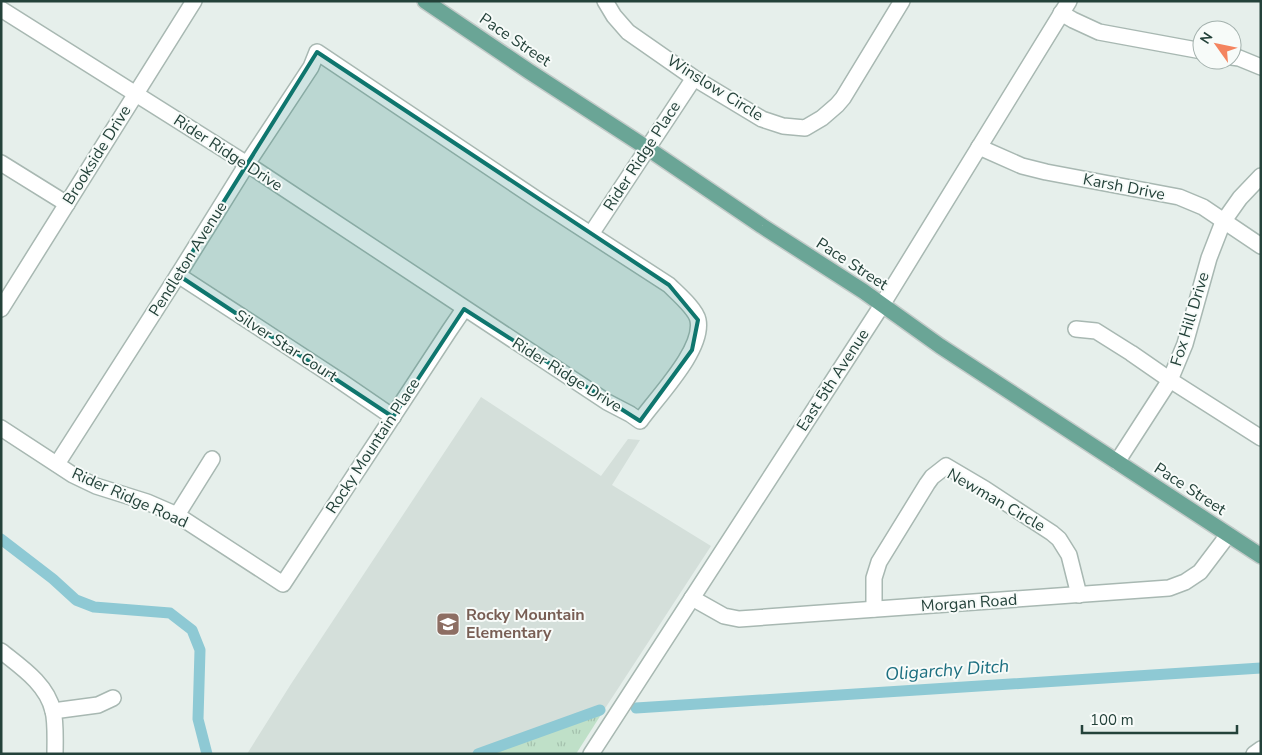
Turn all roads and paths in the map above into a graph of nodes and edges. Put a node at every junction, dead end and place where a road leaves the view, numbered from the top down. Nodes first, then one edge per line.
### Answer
1 (194, 1) edge
2 (425, 1) edge
3 (605, 1) edge
4 (902, 1) edge
5 (1065, 7) edge
6 (1, 9) edge
7 (1192, 50) edge
8 (317, 52) joint
9 (1242, 59) edge
10 (1261, 67) edge
11 (694, 78) junction
12 (136, 94) junction
13 (979, 147) junction
14 (647, 148) junction
15 (1, 163) edge
16 (247, 164) junction
17 (1261, 176) edge
18 (67, 204) junction
19 (1223, 222) junction
20 (591, 234) junction
21 (1261, 246) edge
22 (178, 276) junction
23 (882, 305) junction
24 (1, 309) edge
25 (464, 309) junction
26 (1076, 329) dead end
27 (1170, 380) junction
28 (393, 417) junction
29 (1, 428) edge
30 (1261, 438) edge
31 (212, 459) dead end
32 (1117, 462) junction
33 (57, 464) junction
34 (177, 515) junction
35 (1228, 535) junction
36 (1261, 556) edge
37 (283, 584) joint
38 (1079, 595) junction
39 (692, 598) junction
40 (874, 609) junction
41 (1, 650) edge
42 (113, 698) dead end
43 (53, 711) junction
44 (1261, 750) edge
45 (55, 754) edge
46 (591, 754) edge
47 (1254, 754) edge

1 - 12 street, Brookside Drive
2 - 14 main road, Pace Street
3 - 11 street, Winslow Circle
4 - 11 street, Winslow Circle
5 - 7 street
5 - 13 street, East 5th Avenue
6 - 12 street, Rider Ridge Drive
8 - 16 street, Pendleton Avenue
8 - 20 street, Rider Ridge Drive
9 - 10 street
11 - 14 street, Rider Ridge Place
12 - 16 street, Rider Ridge Drive
12 - 18 street, Brookside Drive
13 - 19 street, Karsh Drive
13 - 23 street, East 5th Avenue
14 - 20 street, Rider Ridge Place
14 - 23 main road, Pace Street
15 - 18 street
16 - 22 street, Pendleton Avenue
16 - 25 street, Rider Ridge Drive
17 - 19 street, Fox Hill Drive
18 - 24 street, Brookside Drive
19 - 21 street, Karsh Drive
19 - 27 street, Fox Hill Drive
20 - 25 street, Rider Ridge Drive
22 - 28 street, Silver Star Court
22 - 33 street, Pendleton Avenue
23 - 32 main road, Pace Street
23 - 39 street, East 5th Avenue
25 - 28 street, Rocky Mountain Place
26 - 27 street
27 - 30 street
27 - 32 street, Fox Hill Drive
28 - 37 street, Rocky Mountain Place
29 - 33 street, Rider Ridge Road
31 - 34 street
32 - 35 main road, Pace Street
33 - 34 street, Rider Ridge Road
34 - 37 street, Rider Ridge Road
35 - 36 main road, Pace Street
35 - 38 street, Morgan Road
38 - 40 street, Morgan Road
38 - 40 street, Newman Circle
39 - 40 street, Morgan Road
39 - 46 street, East 5th Avenue
41 - 43 street
42 - 43 street
43 - 45 street
44 - 47 street

